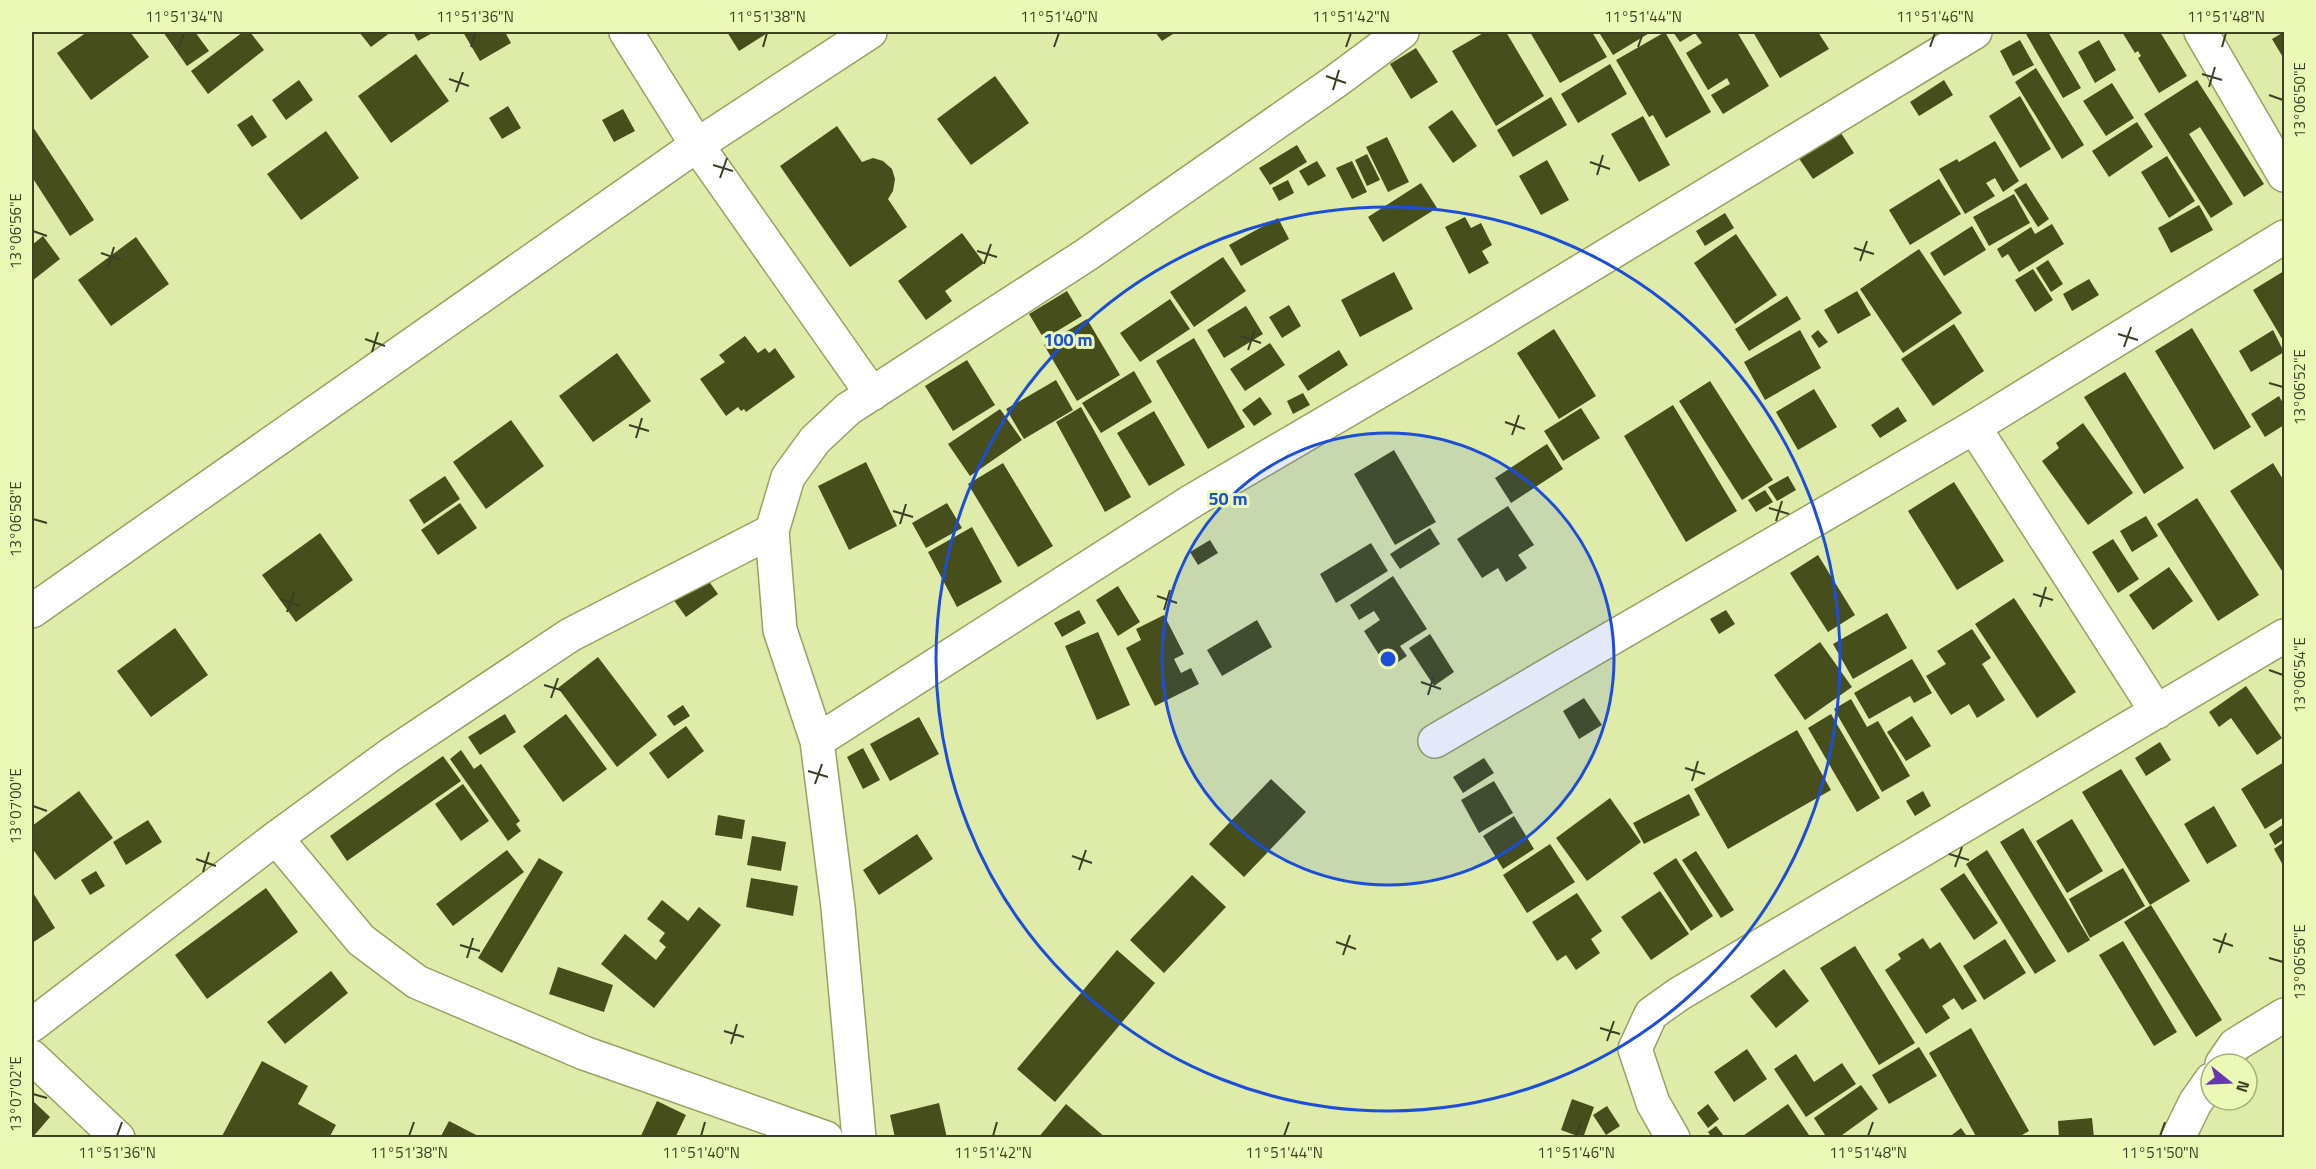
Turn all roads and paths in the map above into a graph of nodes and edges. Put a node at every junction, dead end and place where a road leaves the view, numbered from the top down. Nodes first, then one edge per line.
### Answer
1 (626, 32) edge
2 (870, 32) edge
3 (1402, 32) edge
4 (1975, 32) edge
5 (2201, 32) edge
6 (698, 145) junction
7 (2284, 175) edge
8 (2284, 237) edge
9 (872, 394) junction
10 (1974, 427) junction
11 (772, 531) junction
12 (32, 611) edge
13 (2284, 636) edge
14 (2157, 712) junction
15 (817, 741) junction
16 (1435, 741) dead end
17 (276, 838) junction
18 (2284, 1015) edge
19 (32, 1025) edge
20 (2230, 1052) edge
21 (32, 1057) edge
22 (2199, 1097) edge
23 (118, 1137) edge
24 (826, 1137) edge
25 (860, 1137) edge
26 (1674, 1137) edge
27 (2178, 1137) edge

1 - 6 street
2 - 6 street
3 - 9 street
4 - 15 street
5 - 7 street
6 - 9 street
6 - 12 street
8 - 10 street
9 - 11 street
10 - 14 street
10 - 16 street
11 - 15 street
11 - 17 street
13 - 14 street
14 - 26 street
15 - 25 street
17 - 19 street
17 - 24 street
18 - 20 street
21 - 23 street
22 - 27 street

